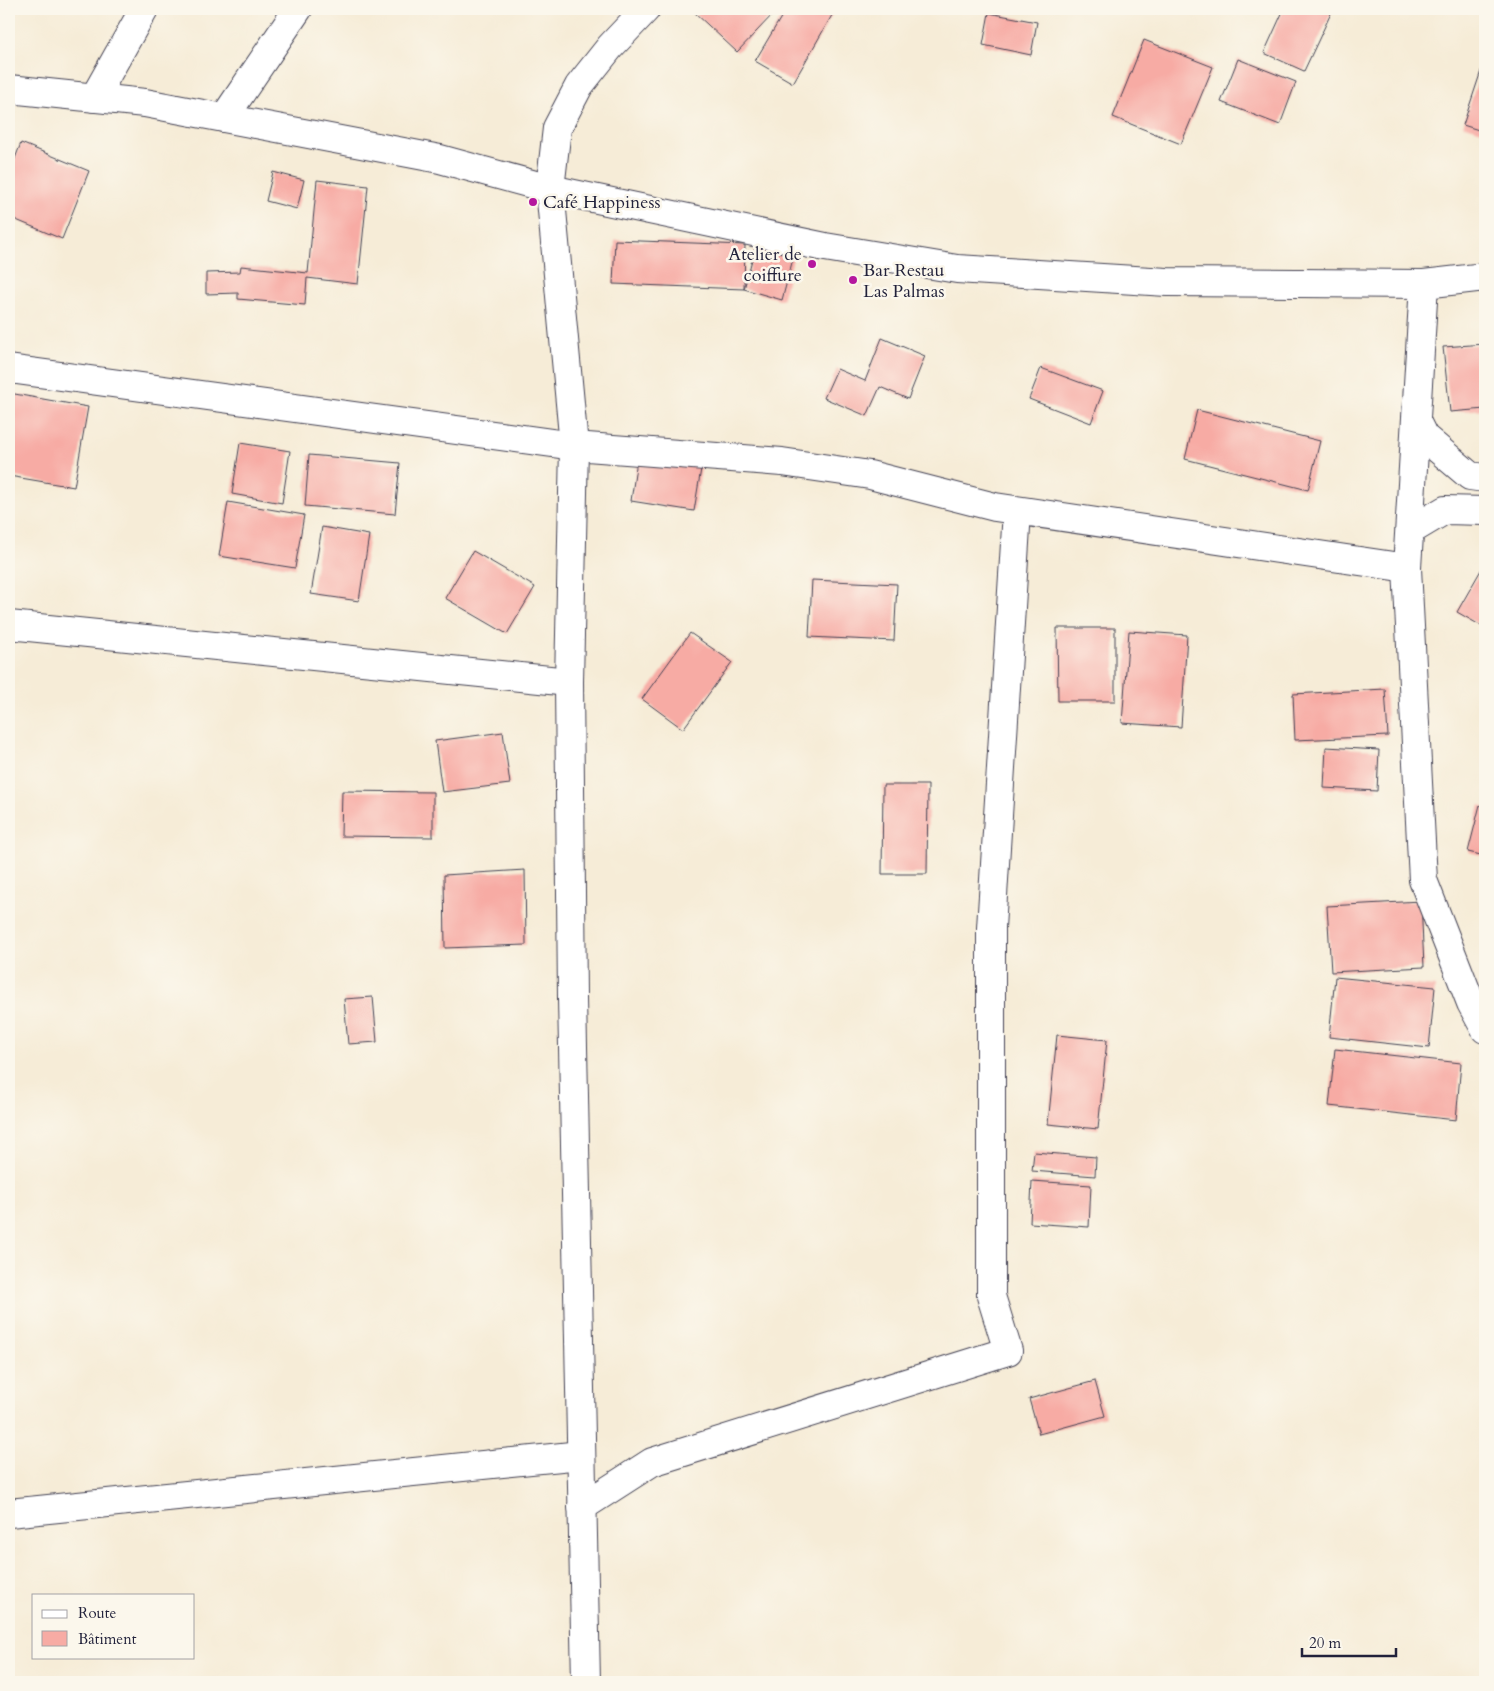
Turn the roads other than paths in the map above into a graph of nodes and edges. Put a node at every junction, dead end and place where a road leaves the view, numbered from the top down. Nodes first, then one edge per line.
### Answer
1 (144, 9) edge
2 (298, 9) edge
3 (646, 9) edge
4 (9, 89) edge
5 (94, 98) junction
6 (224, 118) junction
7 (550, 189) junction
8 (1485, 277) edge
9 (1424, 284) junction
10 (9, 369) edge
11 (1416, 421) junction
12 (574, 446) junction
13 (1485, 478) edge
14 (1017, 511) junction
15 (1485, 511) edge
16 (1410, 531) junction
17 (1407, 568) junction
18 (9, 625) edge
19 (569, 682) junction
20 (1478, 1003) edge
21 (1485, 1029) edge
22 (581, 1455) junction
23 (582, 1507) junction
24 (9, 1512) edge
25 (586, 1682) edge

1 - 5 street
2 - 6 street
3 - 7 street
4 - 5 street
5 - 6 street
6 - 7 street
7 - 9 street
7 - 12 street
8 - 9 street
9 - 11 street
10 - 12 street
11 - 13 street
11 - 16 street
12 - 14 street
12 - 19 street
14 - 17 street
14 - 23 street
15 - 16 street
16 - 17 street
17 - 20 street
18 - 19 street
19 - 22 street
20 - 21 street
22 - 23 street
22 - 24 street
23 - 25 street

